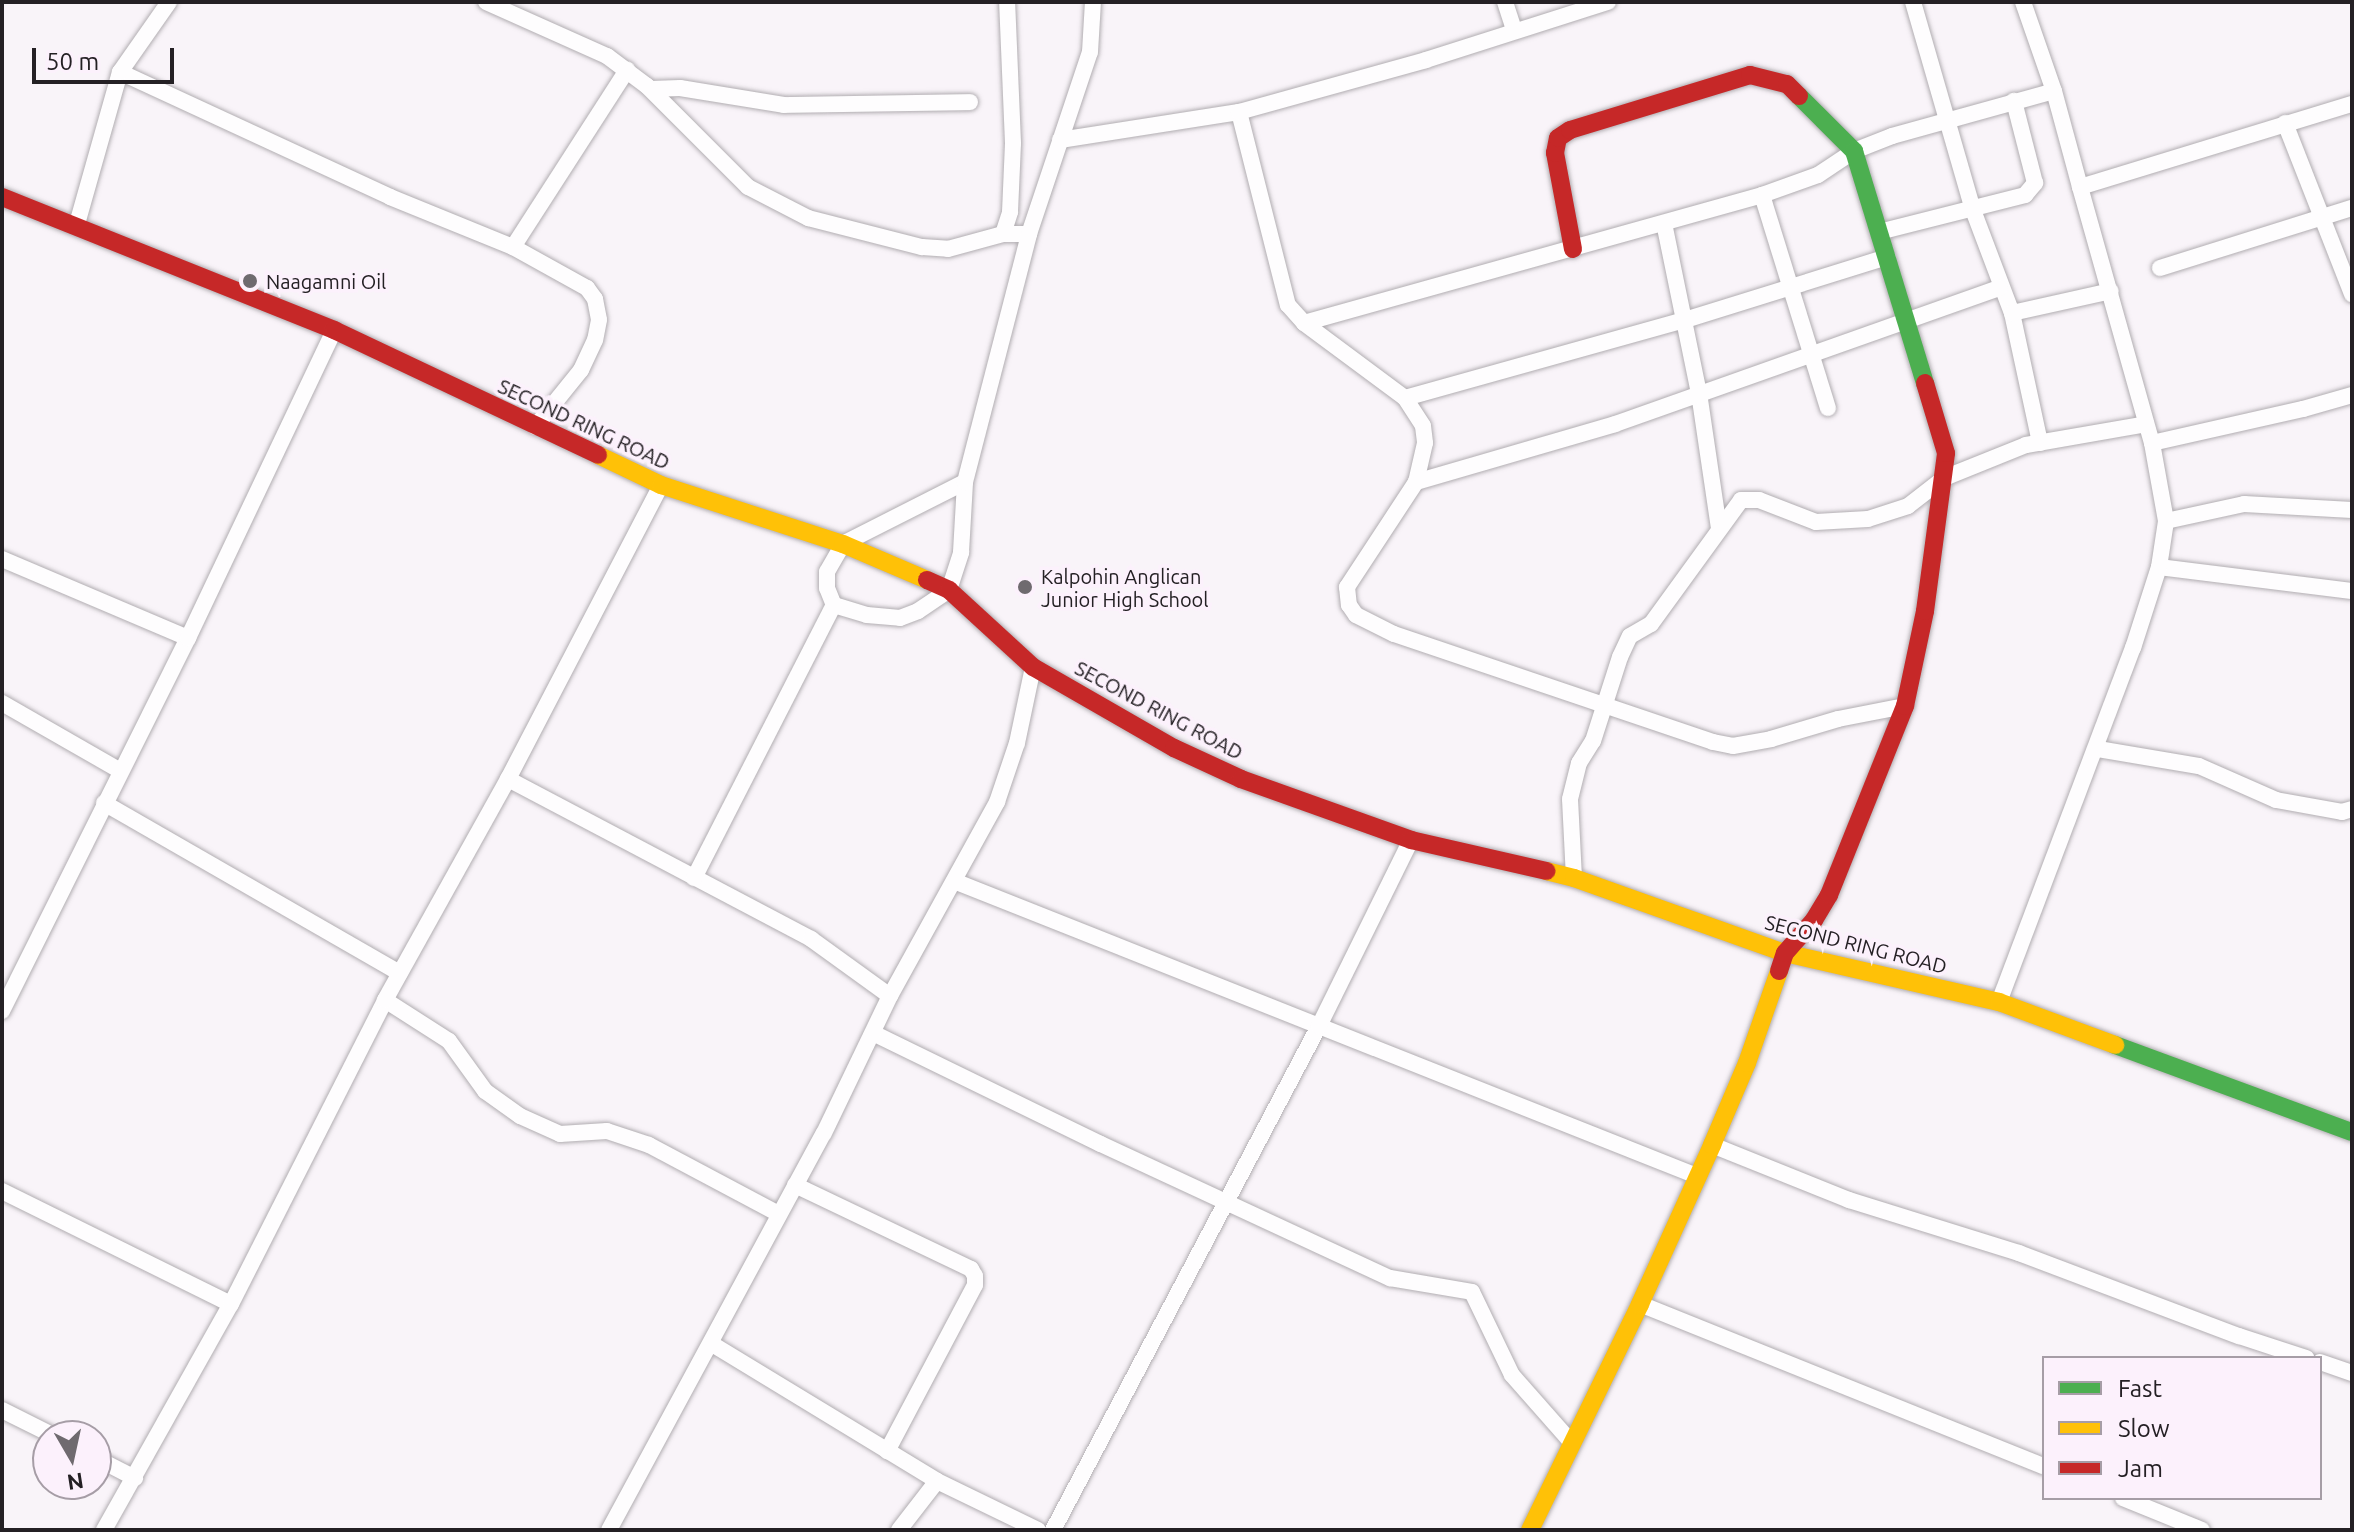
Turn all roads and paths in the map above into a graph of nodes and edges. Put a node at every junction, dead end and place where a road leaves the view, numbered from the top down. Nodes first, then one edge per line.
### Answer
1 (169, 2) edge
2 (486, 2) edge
3 (1007, 2) edge
4 (1093, 2) edge
5 (1505, 2) edge
6 (1608, 2) edge
7 (1913, 2) edge
8 (2023, 2) edge
9 (1514, 30) junction
10 (627, 70) junction
11 (120, 72) junction
12 (651, 89) junction
13 (2054, 91) junction
14 (2014, 101) junction
15 (970, 102) dead end
16 (2352, 104) edge
17 (1239, 112) junction
18 (1947, 119) junction
19 (2285, 123) junction
20 (1060, 140) junction
21 (1854, 151) junction
22 (2080, 187) junction
23 (1762, 195) junction
24 (2, 197) edge
25 (2352, 208) edge
26 (1973, 210) junction
27 (2321, 217) junction
28 (1664, 223) junction
29 (77, 224) junction
30 (1879, 232) junction
31 (1003, 234) junction
32 (1029, 234) junction
33 (513, 247) junction
34 (1573, 249) junction
35 (1887, 257) junction
36 (2160, 268) dead end
37 (1790, 288) junction
38 (2000, 288) junction
39 (2111, 291) junction
40 (2352, 294) edge
41 (2012, 313) junction
42 (1906, 319) junction
43 (1685, 320) junction
44 (1304, 323) junction
45 (334, 330) junction
46 (1813, 355) junction
47 (1699, 393) junction
48 (2352, 395) edge
49 (1405, 398) junction
50 (1828, 408) dead end
51 (2146, 424) junction
52 (535, 427) junction
53 (2040, 443) junction
54 (2152, 443) junction
55 (1944, 478) junction
56 (965, 482) junction
57 (1416, 482) junction
58 (661, 485) junction
59 (2352, 510) edge
60 (2166, 521) junction
61 (1719, 529) junction
62 (843, 544) junction
63 (2, 559) edge
64 (2159, 567) junction
65 (949, 590) junction
66 (2352, 591) edge
67 (834, 605) junction
68 (188, 638) junction
69 (1033, 667) junction
70 (2, 703) edge
71 (1602, 706) junction
72 (1905, 706) junction
73 (2098, 749) junction
74 (119, 770) junction
75 (508, 779) junction
76 (104, 803) junction
77 (2352, 809) edge
78 (1411, 840) junction
79 (694, 878) junction
80 (1574, 878) junction
81 (954, 881) junction
82 (1785, 953) junction
83 (400, 973) junction
84 (890, 996) junction
85 (385, 1000) junction
86 (1999, 1002) junction
87 (2, 1011) edge
88 (1319, 1026) junction
89 (875, 1034) junction
90 (2352, 1132) edge
91 (1712, 1145) junction
92 (1697, 1176) junction
93 (795, 1185) junction
94 (2, 1191) edge
95 (1227, 1203) junction
96 (779, 1214) junction
97 (231, 1304) junction
98 (1640, 1304) junction
99 (712, 1344) junction
100 (2300, 1356) edge
101 (2322, 1363) edge
102 (2352, 1373) edge
103 (2, 1410) edge
104 (32, 1425) edge
105 (1572, 1443) junction
106 (887, 1451) junction
107 (2042, 1465) edge
108 (112, 1466) edge
109 (135, 1478) junction
110 (937, 1481) junction
111 (2128, 1500) edge
112 (104, 1530) edge
113 (609, 1530) edge
114 (899, 1530) edge
115 (1038, 1530) edge
116 (1053, 1530) edge
117 (1530, 1530) edge
118 (2202, 1530) edge

1 - 11 street
2 - 10 street
3 - 31 street
4 - 20 street
5 - 9 street
6 - 9 street
7 - 18 street
8 - 13 street
9 - 17 street
10 - 12 street
10 - 33 street
11 - 29 street
11 - 33 street
12 - 15 street
12 - 31 street
13 - 14 street
13 - 22 street
14 - 18 street
14 - 26 street
16 - 19 street
17 - 20 street
17 - 44 street
18 - 21 street
18 - 26 street
19 - 22 street
19 - 27 street
20 - 32 street
21 - 23 street
21 - 30 street
21 - 34 street
22 - 39 street
23 - 28 street
23 - 37 street
24 - 29 street, SECOND RING ROAD
25 - 27 street
26 - 30 street
26 - 38 street
27 - 36 street
27 - 40 street
28 - 34 street
28 - 43 street
29 - 45 street, SECOND RING ROAD
30 - 35 street
31 - 32 street
32 - 56 street
33 - 52 street
34 - 44 street
35 - 37 street
35 - 42 street
37 - 43 street
37 - 46 street
38 - 41 street
38 - 42 street
39 - 41 street
39 - 51 street
41 - 53 street
42 - 46 street
42 - 55 street
43 - 47 street
43 - 49 street
44 - 49 street
45 - 52 street, SECOND RING ROAD
45 - 68 street
46 - 47 street
46 - 50 street
47 - 57 street
47 - 61 street
48 - 54 street
49 - 57 street
51 - 53 street
51 - 54 street
52 - 58 street, SECOND RING ROAD
53 - 55 street
54 - 60 street
55 - 61 street
55 - 72 street
56 - 62 street
56 - 65 street
57 - 71 street
58 - 62 street, SECOND RING ROAD
58 - 75 street
59 - 60 street
60 - 64 street
61 - 71 street
62 - 65 street, SECOND RING ROAD
62 - 67 street
63 - 68 street
64 - 66 street
64 - 73 street
65 - 67 street
65 - 69 street, SECOND RING ROAD
67 - 79 street
68 - 74 street
69 - 78 street, SECOND RING ROAD
69 - 81 street
70 - 74 street
71 - 72 street
71 - 80 street
72 - 82 street
73 - 77 street
73 - 86 street
74 - 76 street
75 - 79 street
75 - 83 street
76 - 83 street
76 - 87 street
78 - 80 street, SECOND RING ROAD
78 - 88 street
79 - 84 street
80 - 82 street, SECOND RING ROAD
81 - 84 street
81 - 88 street
82 - 86 street, SECOND RING ROAD
82 - 91 street
83 - 85 street
84 - 89 street
85 - 96 street
85 - 97 street
86 - 90 street, SECOND RING ROAD
88 - 92 street
88 - 95 street
89 - 93 street
89 - 95 street
91 - 92 street
91 - 100 street
92 - 98 street
93 - 96 street
93 - 106 street
94 - 97 street
95 - 105 street
95 - 116 street
96 - 99 street
97 - 109 street
98 - 105 street
98 - 107 street
99 - 106 street
99 - 113 street
101 - 102 street
103 - 104 street
105 - 117 street
106 - 110 street
108 - 109 street
109 - 112 street
110 - 114 street
110 - 115 street
111 - 118 street

